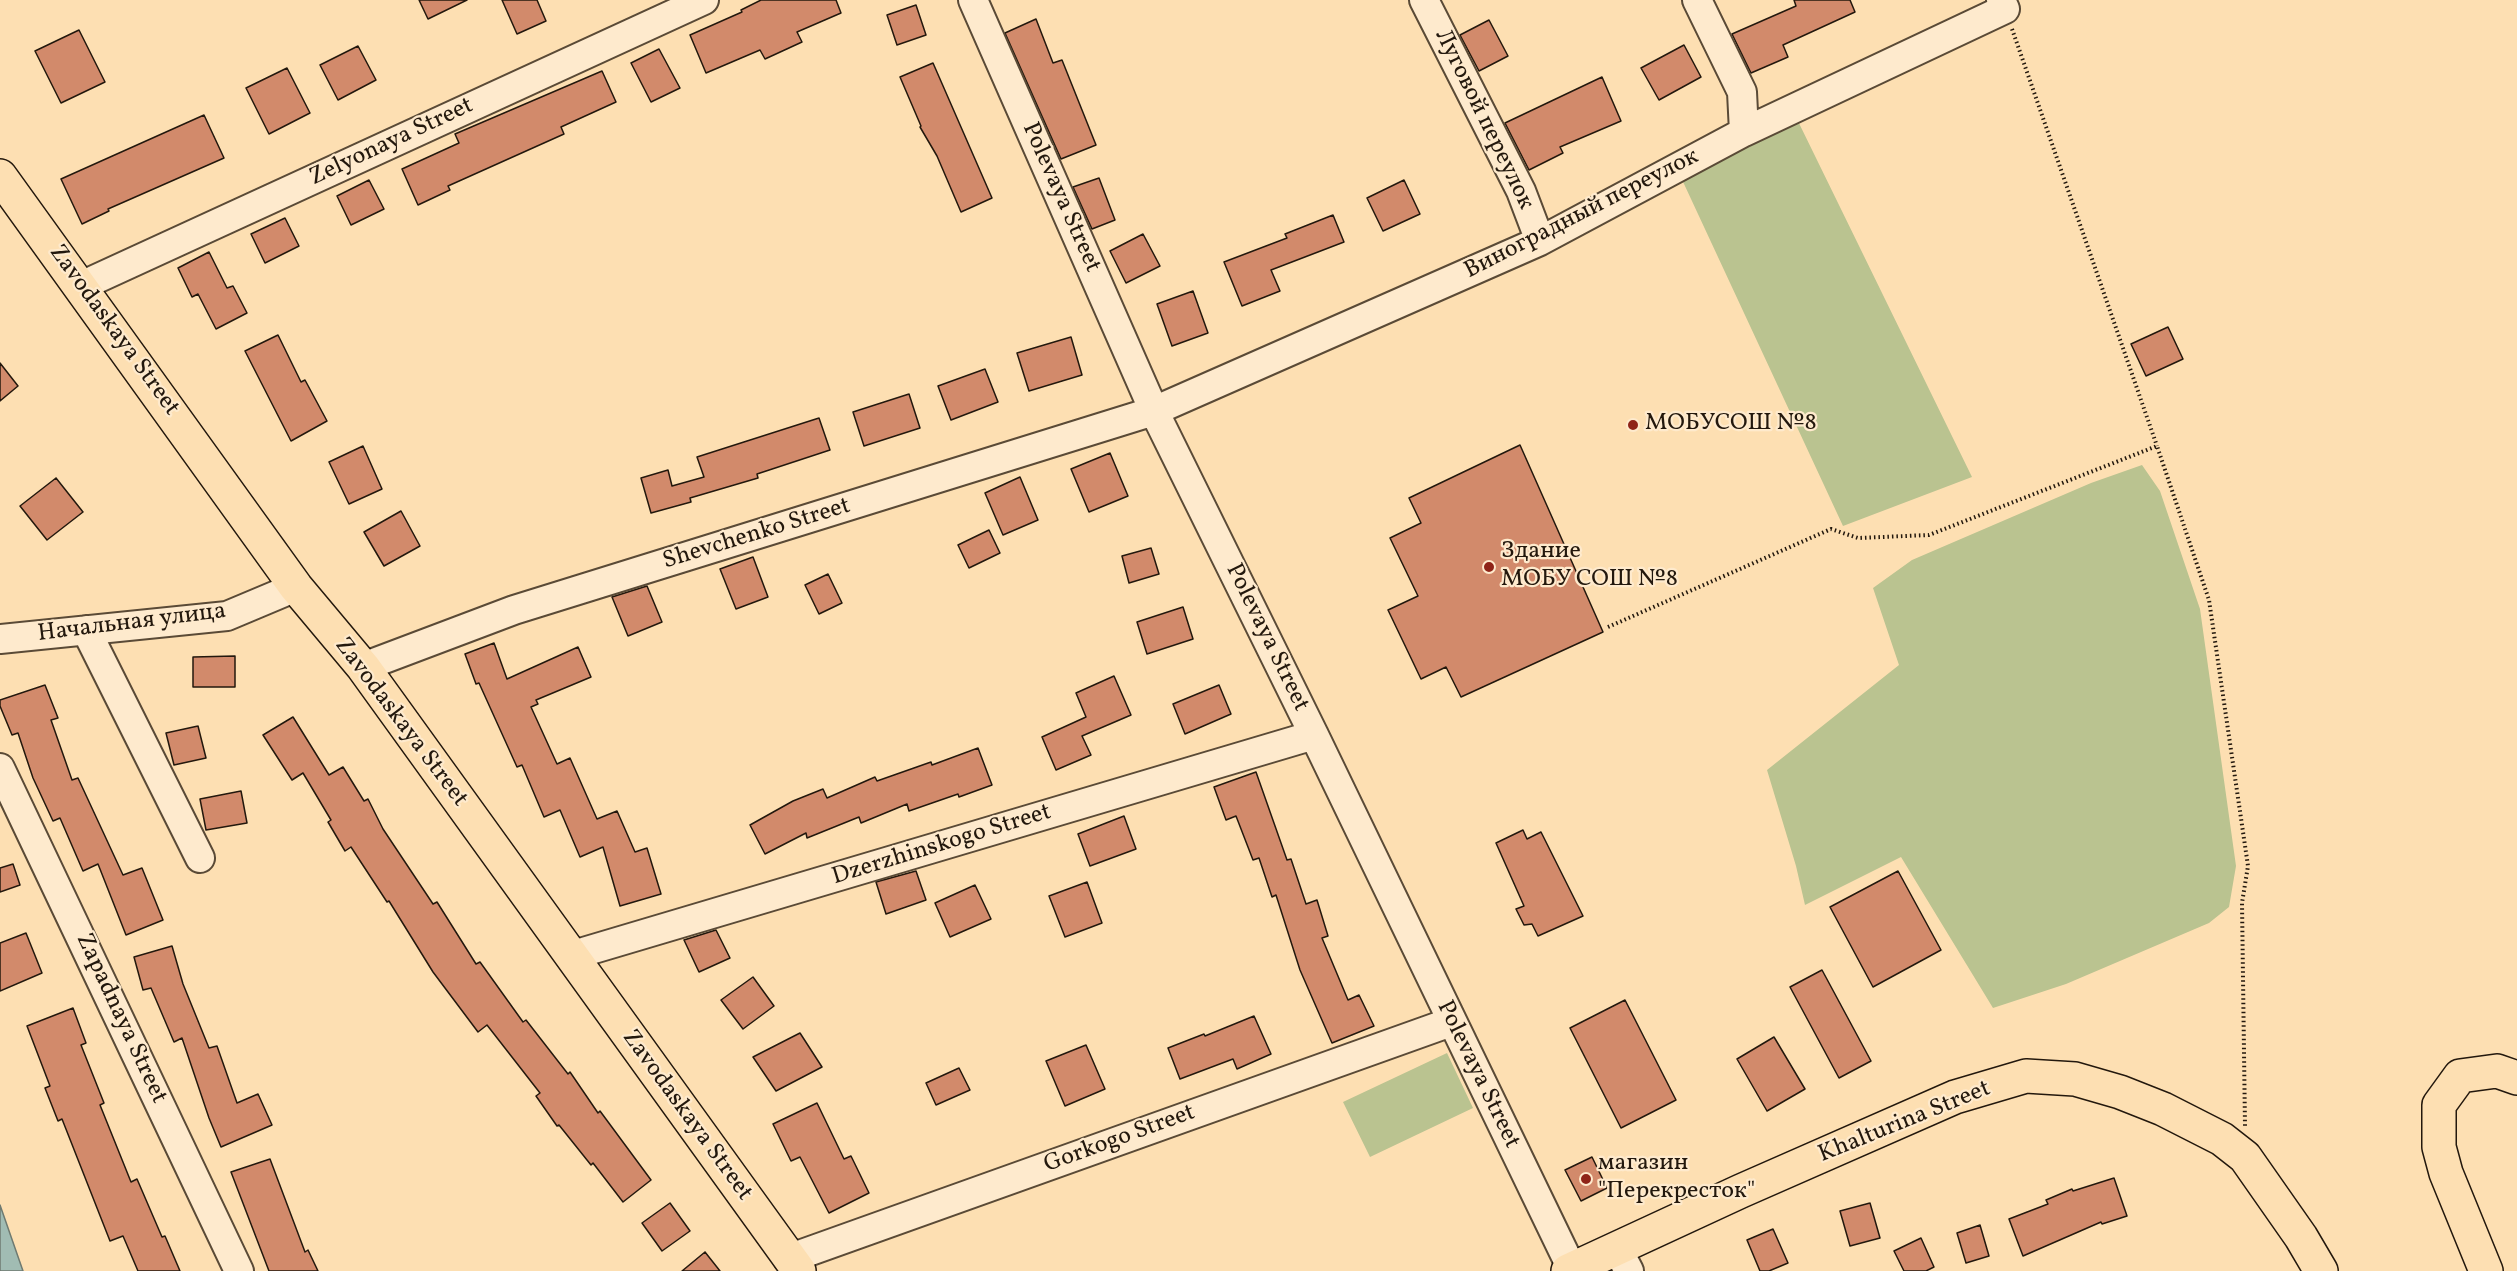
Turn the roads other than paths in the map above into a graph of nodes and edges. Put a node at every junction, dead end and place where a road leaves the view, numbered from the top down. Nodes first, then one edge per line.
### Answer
1 (704, 0) edge
2 (973, 0) edge
3 (1424, 0) edge
4 (1697, 0) edge
5 (2003, 4) edge
6 (1744, 132) junction
7 (0, 176) edge
8 (1540, 241) junction
9 (81, 286) junction
10 (1154, 411) junction
11 (296, 587) junction
12 (86, 630) junction
13 (0, 639) edge
14 (363, 668) junction
15 (1314, 735) junction
16 (0, 768) edge
17 (200, 858) dead end
18 (570, 956) junction
19 (1451, 1022) junction
20 (2517, 1078) edge
21 (1623, 1260) edge
22 (793, 1265) edge
23 (1578, 1269) edge
24 (239, 1271) edge
25 (2321, 1271) edge
26 (2486, 1271) edge

1 - 9 street, Zelyonaya Street
2 - 10 street, Polevaya Street
3 - 8 street, Луговой переулок
4 - 6 street
5 - 6 street, Виноградный переулок
6 - 8 street, Виноградный переулок
7 - 9 main road, Zavodaskaya Street
8 - 10 street, Виноградный переулок
9 - 11 main road, Zavodaskaya Street
10 - 14 street, Shevchenko Street
10 - 15 street, Polevaya Street
11 - 12 street, Начальная улица
11 - 14 main road, Zavodaskaya Street
12 - 13 street, Начальная улица
12 - 17 street
14 - 18 main road, Zavodaskaya Street
15 - 18 street, Dzerzhinskogo Street
15 - 19 street, Polevaya Street
16 - 24 street, Zapadnaya Street
18 - 22 main road, Zavodaskaya Street
19 - 22 street, Gorkogo Street
19 - 23 street, Polevaya Street
20 - 26 main road
21 - 23 main road, Khalturina Street
21 - 25 main road, Khalturina Street

